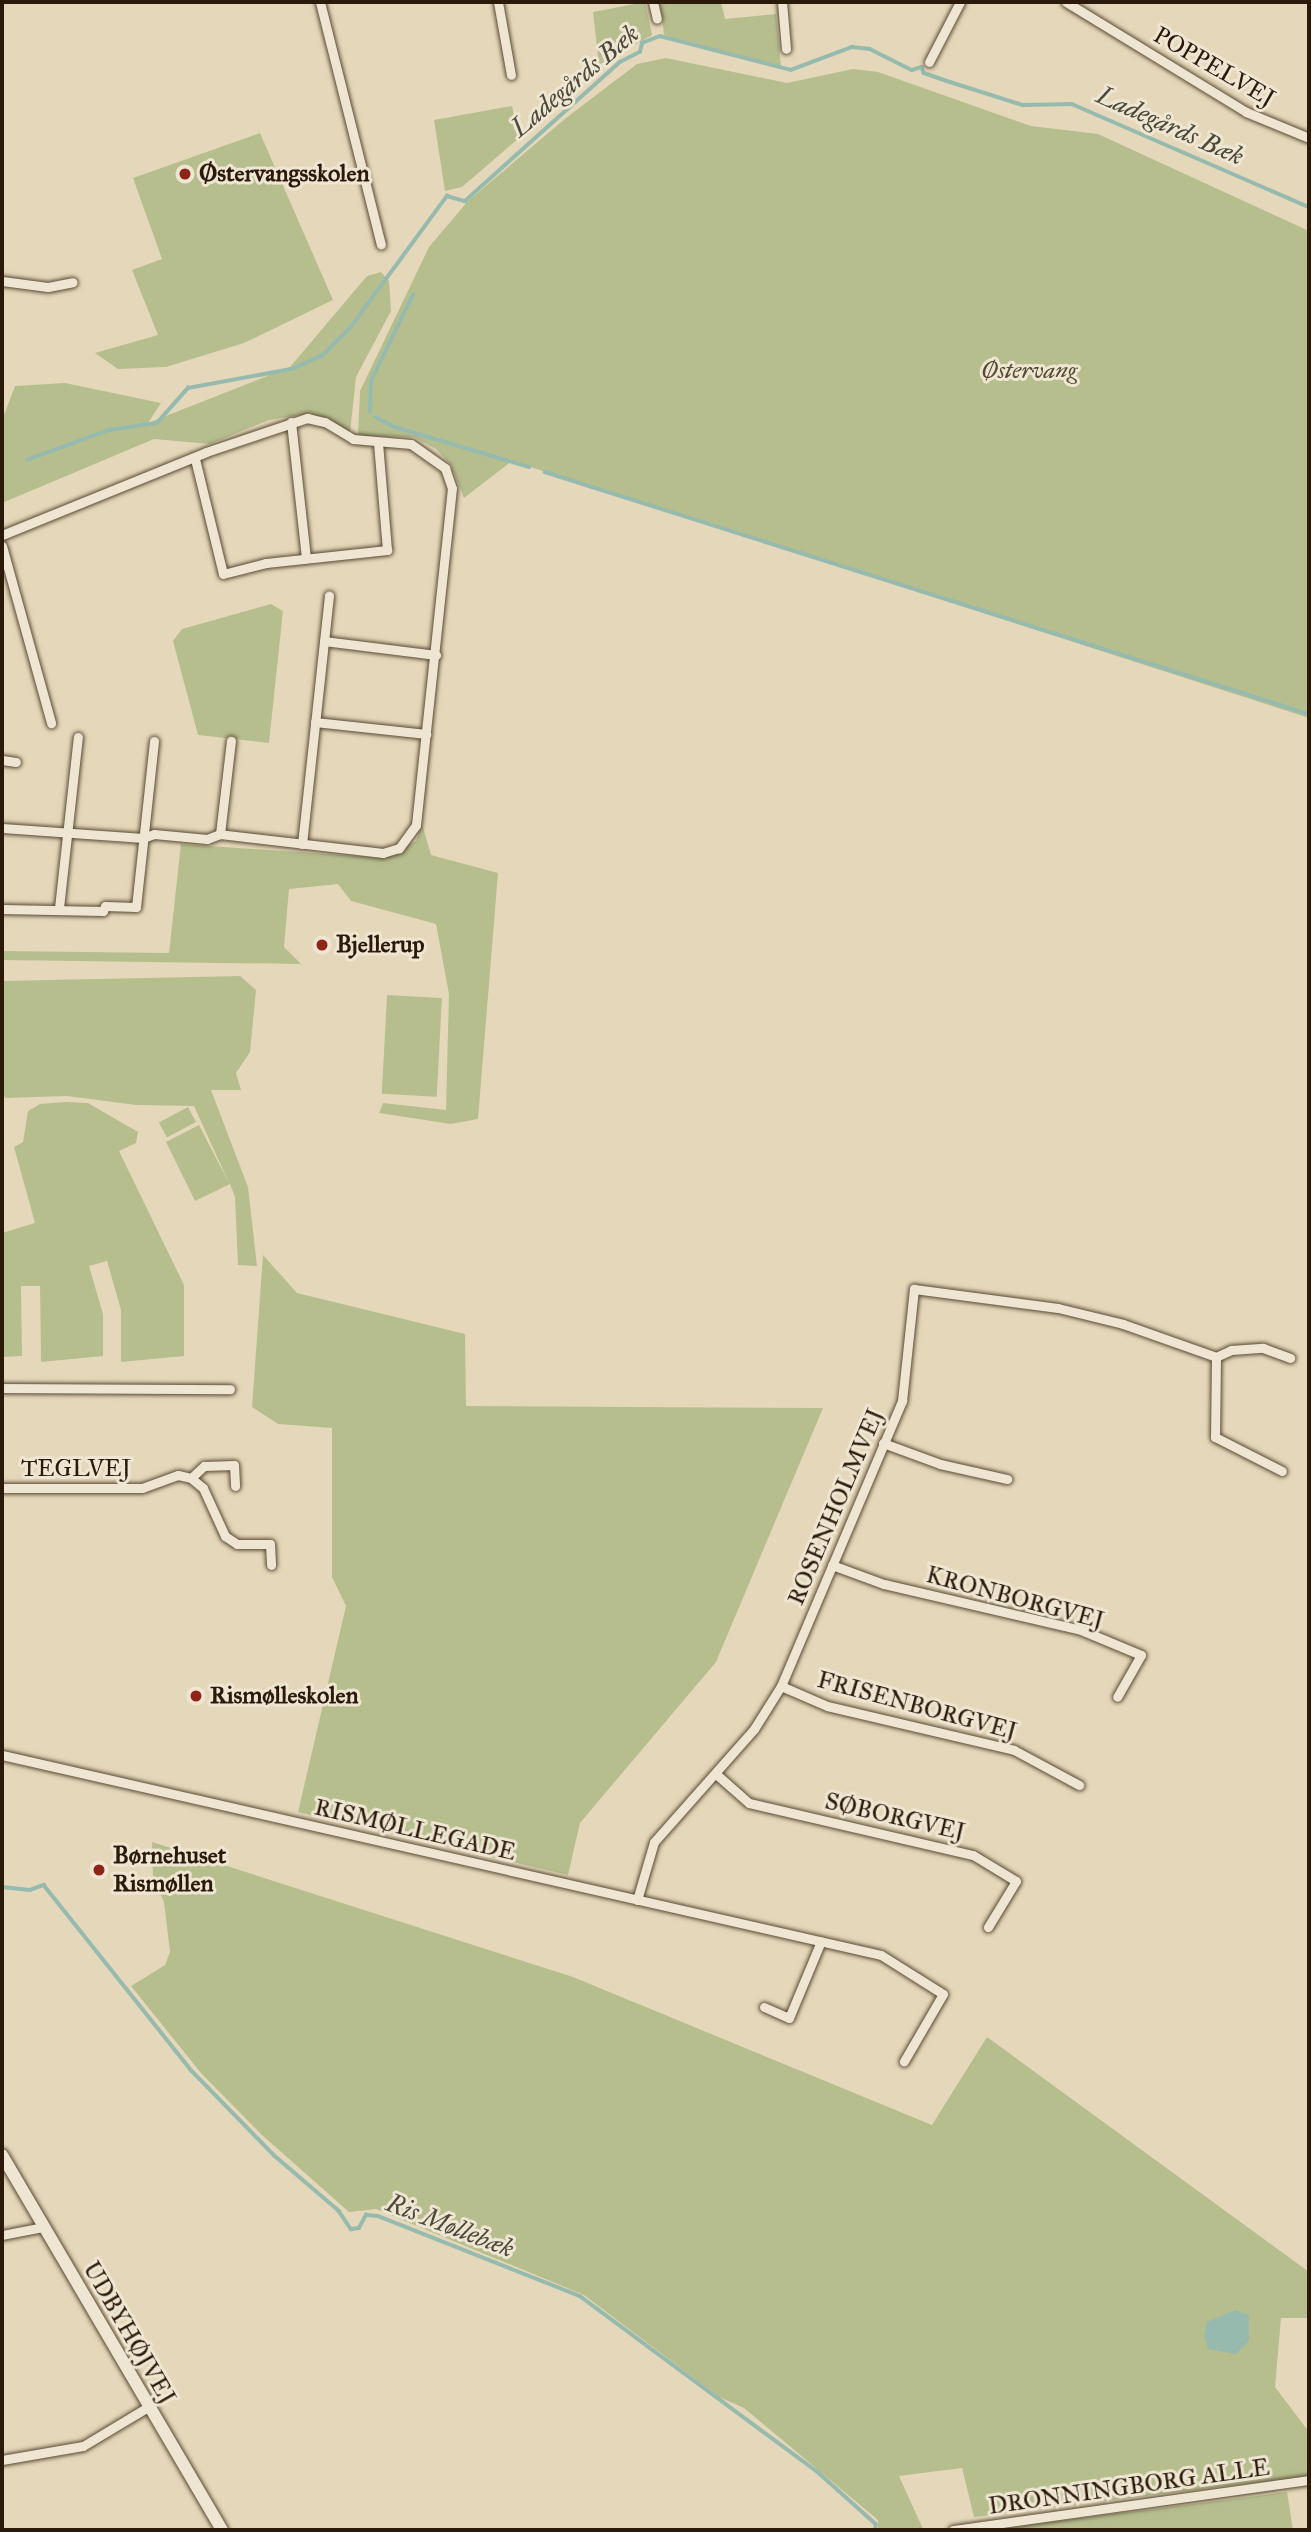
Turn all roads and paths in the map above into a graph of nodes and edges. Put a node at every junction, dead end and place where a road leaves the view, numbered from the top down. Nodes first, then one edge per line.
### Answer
1 (320, 2) edge
2 (498, 2) edge
3 (653, 2) edge
4 (782, 2) edge
5 (960, 2) edge
6 (1066, 2) edge
7 (657, 19) dead end
8 (786, 49) dead end
9 (929, 62) dead end
10 (511, 75) dead end
11 (1309, 138) edge
12 (381, 244) dead end
13 (2, 281) edge
14 (73, 282) dead end
15 (291, 422) junction
16 (378, 442) junction
17 (195, 459) junction
18 (2, 535) edge
19 (2, 546) edge
20 (306, 558) junction
21 (329, 595) dead end
22 (324, 641) junction
23 (436, 655) junction
24 (316, 722) junction
25 (51, 723) dead end
26 (426, 734) junction
27 (78, 737) dead end
28 (154, 741) dead end
29 (231, 741) dead end
30 (2, 760) edge
31 (16, 762) dead end
32 (2, 828) edge
33 (220, 834) junction
34 (67, 835) junction
35 (143, 838) junction
36 (302, 844) junction
37 (2, 908) edge
38 (60, 908) junction
39 (1216, 1357) junction
40 (1290, 1358) dead end
41 (2, 1388) edge
42 (230, 1388) dead end
43 (883, 1443) junction
44 (1282, 1471) dead end
45 (191, 1478) junction
46 (1007, 1479) dead end
47 (235, 1486) dead end
48 (2, 1488) edge
49 (271, 1565) dead end
50 (832, 1565) junction
51 (781, 1686) junction
52 (1117, 1698) dead end
53 (2, 1755) edge
54 (716, 1774) junction
55 (1079, 1786) dead end
56 (637, 1900) junction
57 (988, 1927) dead end
58 (821, 1941) junction
59 (764, 2007) dead end
60 (904, 2061) dead end
61 (2, 2155) edge
62 (43, 2227) junction
63 (2, 2235) edge
64 (148, 2407) junction
65 (2, 2460) edge
66 (1309, 2480) edge
67 (222, 2530) edge
68 (953, 2530) edge

1 - 12 street
2 - 10 street
3 - 7 street
4 - 8 street
5 - 9 street
6 - 11 street, POPPELVEJ
13 - 14 street
15 - 16 street
15 - 17 street
15 - 20 street
16 - 20 street
16 - 23 street
17 - 18 street
17 - 20 street
19 - 25 street
21 - 22 street
22 - 23 street
22 - 24 street
23 - 26 street
24 - 26 street
24 - 36 street
26 - 36 street
27 - 34 street
28 - 35 street
29 - 33 street
30 - 31 street
32 - 34 street
33 - 35 street
33 - 36 street
34 - 35 street
34 - 38 street
35 - 38 street
37 - 38 street
39 - 40 street
39 - 43 street, ROSENHOLMVEJ
39 - 44 street
41 - 42 street
43 - 46 street
43 - 50 street, ROSENHOLMVEJ
45 - 47 street, TEGLVEJ
45 - 48 street, TEGLVEJ
45 - 49 street
50 - 51 street, ROSENHOLMVEJ
50 - 52 street, KRONBORGVEJ
51 - 54 street, ROSENHOLMVEJ
51 - 55 street, FRISENBORGVEJ
53 - 56 street, RISMØLLEGADE
54 - 56 street, ROSENHOLMVEJ
54 - 57 street, SØBORGVEJ
56 - 58 street, RISMØLLEGADE
58 - 59 street
58 - 60 street, RISMØLLEGADE
61 - 62 street, UDBYHØJVEJ
62 - 63 street
62 - 64 street, UDBYHØJVEJ
64 - 65 street
64 - 67 street, UDBYHØJVEJ
66 - 68 street, DRONNINGBORG ALLE

